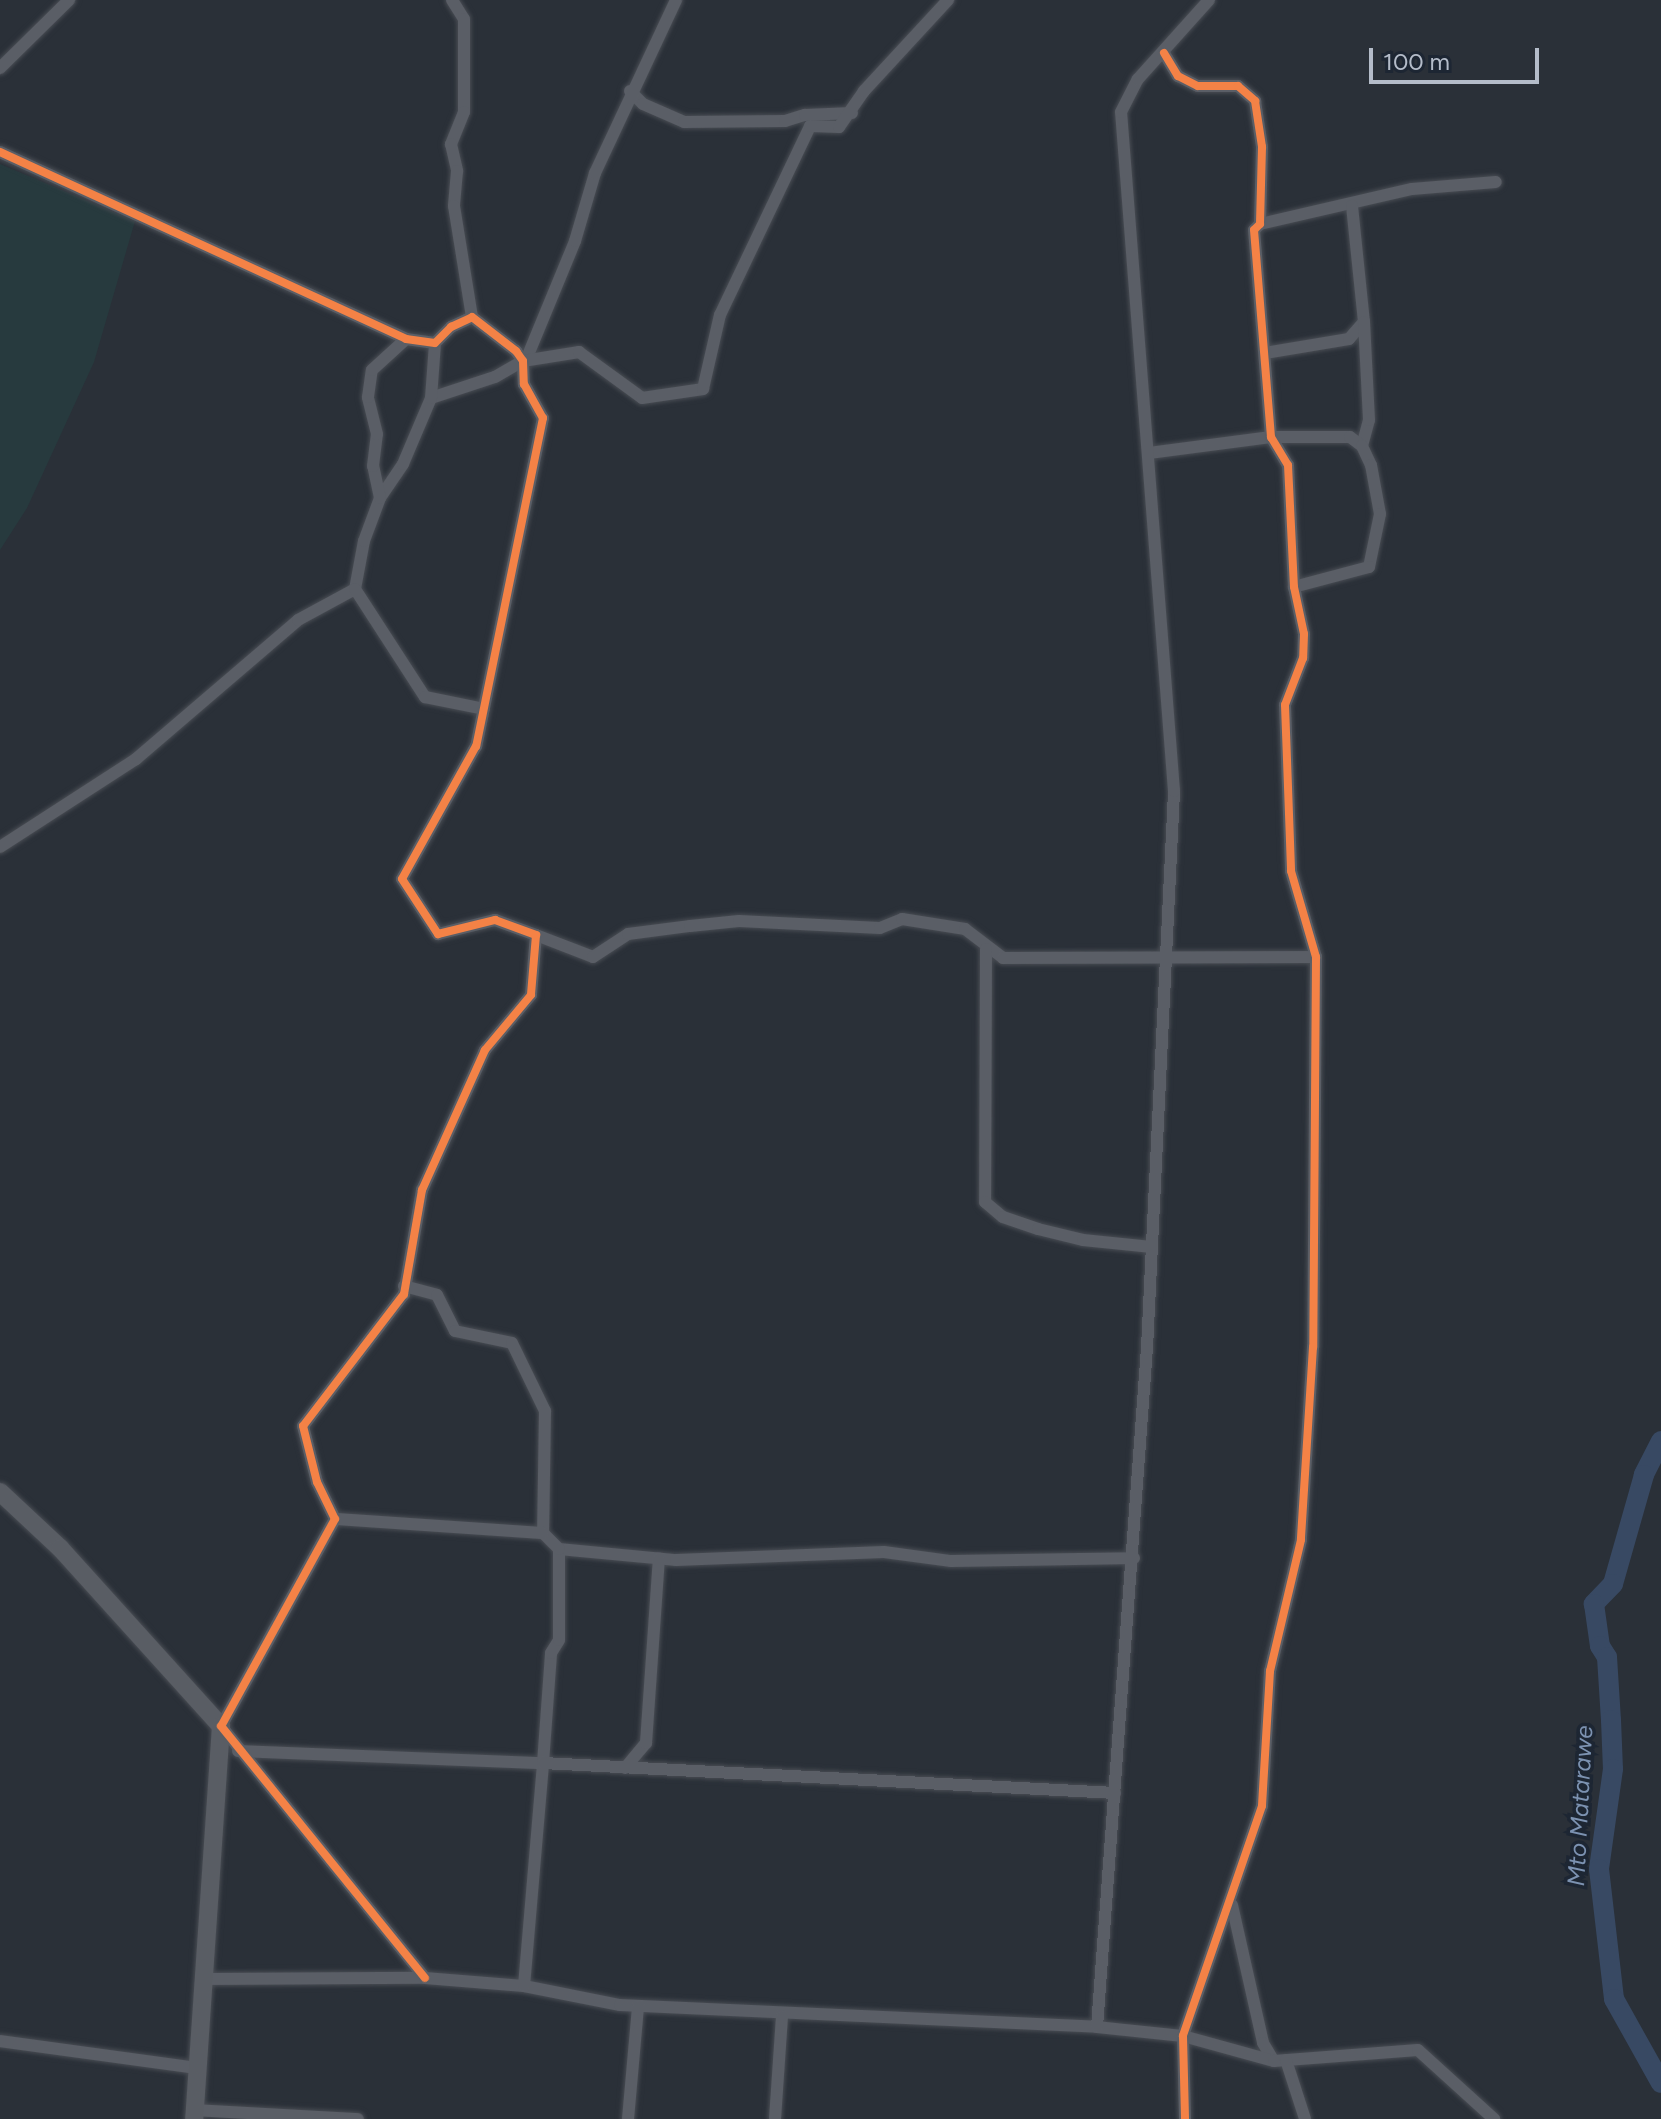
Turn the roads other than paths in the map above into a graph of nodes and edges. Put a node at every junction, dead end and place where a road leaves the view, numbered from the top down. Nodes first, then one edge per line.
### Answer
1 (69, 0) edge
2 (452, 0) edge
3 (676, 0) edge
4 (948, 0) edge
5 (1209, 0) edge
6 (1164, 53) junction
7 (0, 68) edge
8 (630, 91) junction
9 (852, 113) junction
10 (0, 152) edge
11 (1496, 182) dead end
12 (1352, 206) junction
13 (1260, 224) junction
14 (472, 317) junction
15 (1364, 322) junction
16 (406, 339) junction
17 (435, 343) junction
18 (1265, 353) junction
19 (525, 361) junction
20 (431, 398) junction
21 (1271, 437) junction
22 (1362, 446) junction
23 (1149, 453) junction
24 (380, 498) junction
25 (1294, 587) junction
26 (355, 589) junction
27 (484, 709) junction
28 (0, 847) edge
29 (536, 935) junction
30 (986, 949) junction
31 (1167, 954) junction
32 (1316, 957) junction
33 (1152, 1247) junction
34 (404, 1286) junction
35 (0, 1492) edge
36 (335, 1519) junction
37 (543, 1533) junction
38 (559, 1549) junction
39 (659, 1558) junction
40 (1134, 1558) junction
41 (221, 1726) junction
42 (219, 1750) junction
43 (241, 1751) junction
44 (543, 1763) junction
45 (625, 1768) junction
46 (1115, 1793) junction
47 (1232, 1905) junction
48 (425, 1978) junction
49 (204, 1979) junction
50 (524, 1986) junction
51 (638, 2006) junction
52 (782, 2016) junction
53 (1097, 2027) junction
54 (1183, 2036) junction
55 (0, 2041) edge
56 (1280, 2060) junction
57 (198, 2068) junction
58 (194, 2114) edge
59 (358, 2119) edge
60 (628, 2119) edge
61 (775, 2119) edge
62 (1185, 2119) edge
63 (1305, 2119) edge
64 (1494, 2119) edge

1 - 7 street
2 - 14 street
3 - 8 street
4 - 9 street
5 - 6 street
6 - 13 street
6 - 23 street
8 - 9 street
8 - 19 street
9 - 19 street
10 - 16 street
11 - 12 street
12 - 13 street
12 - 15 street
13 - 18 street
14 - 17 street
14 - 19 street
15 - 18 street
15 - 22 street
16 - 17 street
16 - 24 street
17 - 20 street
18 - 21 street
19 - 20 street
19 - 27 street
20 - 24 street
21 - 22 street
21 - 23 street
21 - 25 street
22 - 25 street
23 - 31 street
24 - 26 street
25 - 32 street
26 - 27 street
26 - 28 street
27 - 29 street
29 - 30 street
29 - 34 street
30 - 31 street
30 - 33 street
31 - 32 street
31 - 33 street
32 - 47 street
33 - 40 street
34 - 36 street
34 - 37 street
35 - 41 street
36 - 37 street
36 - 41 street
37 - 38 street
38 - 39 street
38 - 44 street
39 - 40 street
39 - 45 street
40 - 46 street
41 - 42 street
41 - 43 street
42 - 43 street
42 - 49 street
43 - 44 street
43 - 48 street
44 - 45 street
44 - 50 street
45 - 46 street
46 - 53 street
47 - 54 street
47 - 56 street
48 - 49 street
48 - 50 street
49 - 57 street
50 - 51 street
51 - 52 street
51 - 60 street
52 - 53 street
52 - 61 street
53 - 54 street
54 - 56 street
54 - 62 street
55 - 57 street
56 - 63 street
56 - 64 street
57 - 58 street
58 - 59 street

